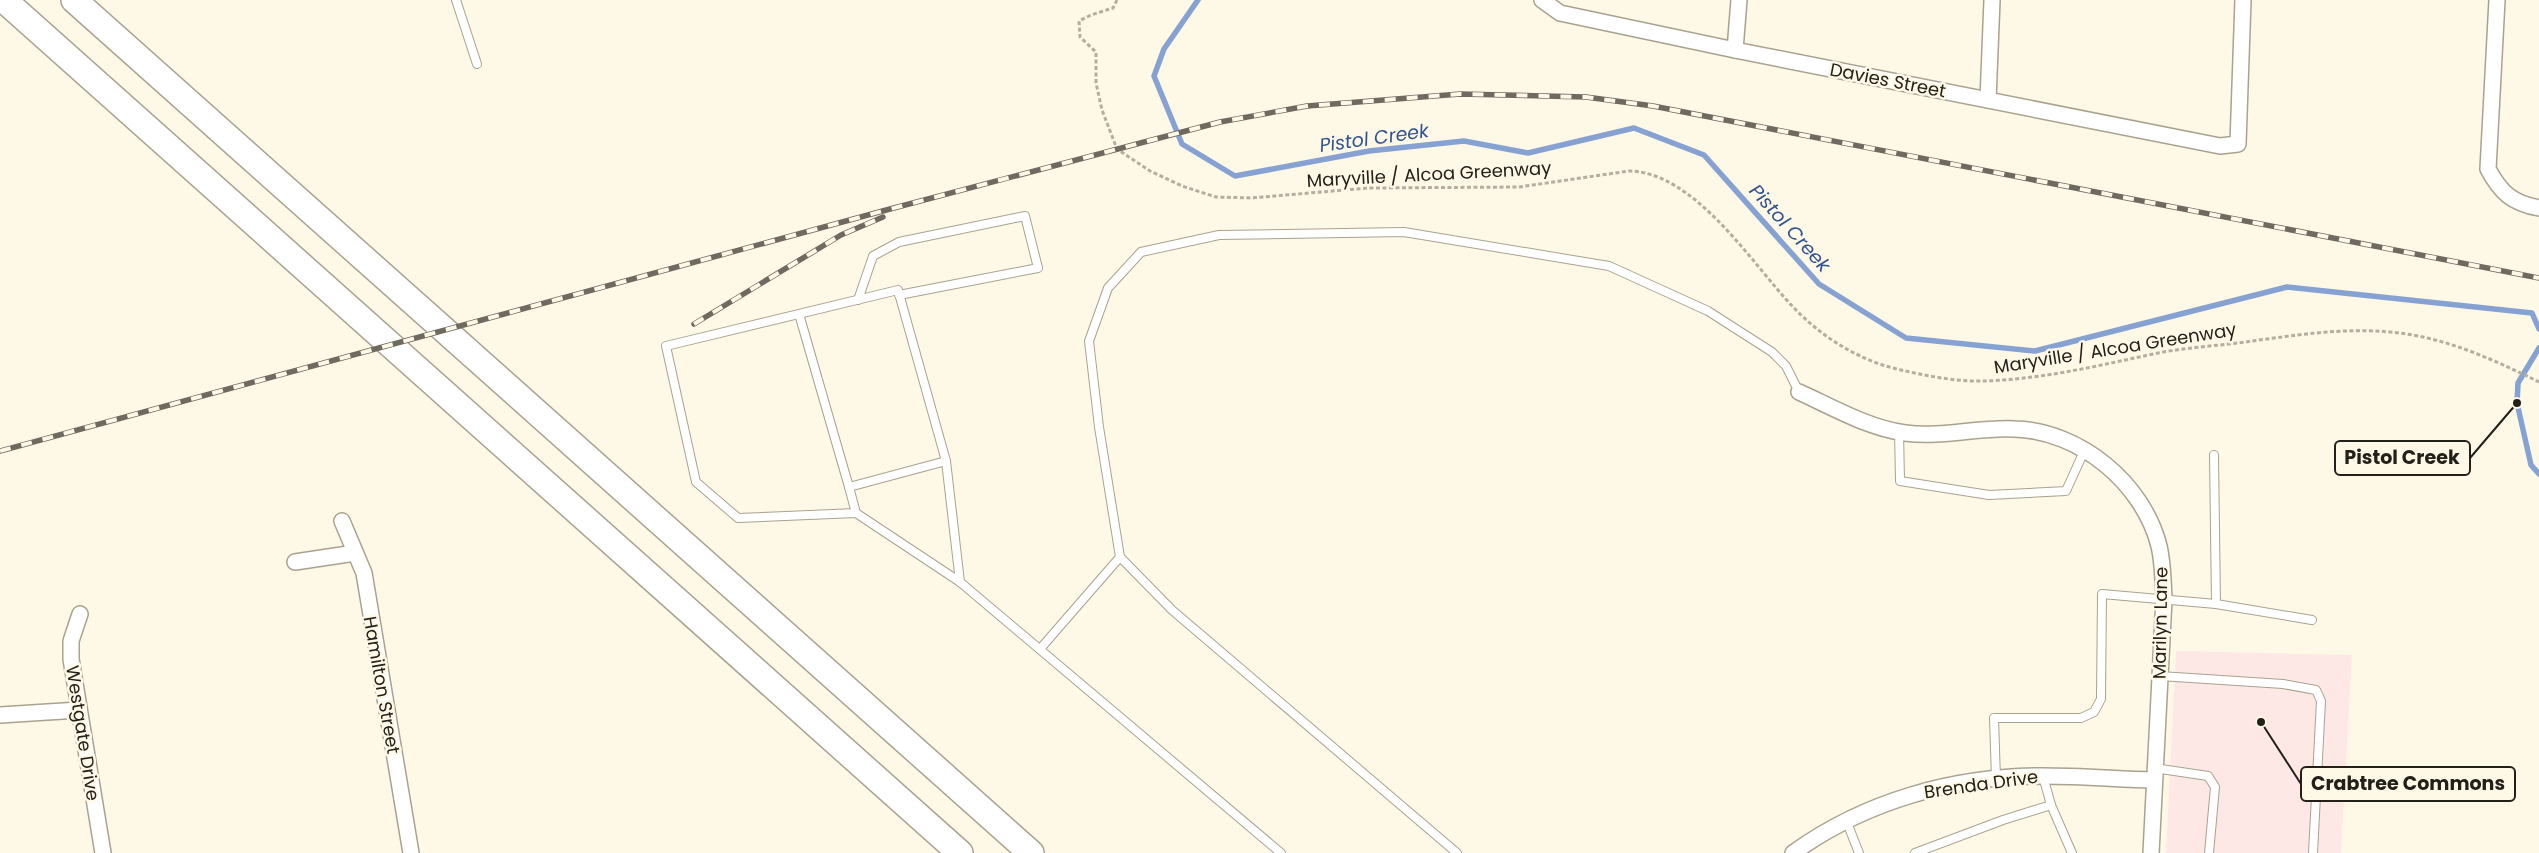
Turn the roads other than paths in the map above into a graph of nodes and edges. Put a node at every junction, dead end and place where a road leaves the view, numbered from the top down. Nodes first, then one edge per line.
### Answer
1 (4, 0) edge
2 (74, 0) edge
3 (456, 0) edge
4 (1542, 0) edge
5 (1739, 0) edge
6 (1992, 0) edge
7 (2243, 0) edge
8 (2497, 0) edge
9 (1735, 50) junction
10 (477, 64) dead end
11 (1988, 100) junction
12 (2539, 208) edge
13 (899, 295) junction
14 (858, 300) junction
15 (799, 314) junction
16 (1799, 392) joint
17 (1899, 431) junction
18 (2085, 449) junction
19 (2214, 455) dead end
20 (946, 461) junction
21 (849, 487) junction
22 (856, 513) junction
23 (342, 521) dead end
24 (355, 553) junction
25 (1120, 557) junction
26 (295, 562) dead end
27 (960, 582) junction
28 (2164, 599) junction
29 (2216, 604) junction
30 (80, 614) dead end
31 (2312, 620) dead end
32 (1040, 649) junction
33 (2160, 676) junction
34 (79, 710) junction
35 (0, 716) edge
36 (2154, 774) junction
37 (2042, 776) junction
38 (1996, 779) junction
39 (2051, 805) junction
40 (1846, 820) junction
41 (1451, 851) edge
42 (103, 853) edge
43 (411, 853) edge
44 (960, 853) edge
45 (1032, 853) edge
46 (1281, 853) edge
47 (1792, 853) edge
48 (1859, 853) edge
49 (1915, 853) edge
50 (2072, 853) edge
51 (2150, 853) edge
52 (2209, 853) edge
53 (2313, 853) edge

1 - 44 highway
2 - 45 highway
3 - 10 lane
4 - 9 street, Davies Street
5 - 9 street
6 - 11 street
7 - 11 street, Davies Street
8 - 12 street
9 - 11 street, Davies Street
13 - 14 lane
13 - 14 lane
13 - 20 lane
14 - 15 lane
15 - 21 lane
15 - 22 lane
16 - 17 street, Marilyn Lane
16 - 25 lane
17 - 18 street, Marilyn Lane
17 - 18 lane
18 - 28 street, Marilyn Lane
19 - 29 lane
20 - 21 lane
20 - 27 lane
21 - 22 lane
22 - 27 lane
23 - 24 street, Hamilton Street
24 - 26 street
24 - 43 street, Hamilton Street
25 - 32 lane
25 - 41 lane
27 - 32 lane
28 - 29 lane
28 - 33 street, Marilyn Lane
28 - 38 lane
29 - 31 lane
30 - 34 street, Westgate Drive
32 - 46 lane
33 - 36 street, Marilyn Lane
33 - 53 lane
34 - 35 street
34 - 42 street, Westgate Drive
36 - 37 street, Brenda Drive
36 - 51 street, Marilyn Lane
36 - 52 lane
37 - 38 street, Brenda Drive
37 - 39 lane
38 - 40 street, Brenda Drive
39 - 49 lane
39 - 50 lane
40 - 47 street, Brenda Drive
40 - 48 lane

